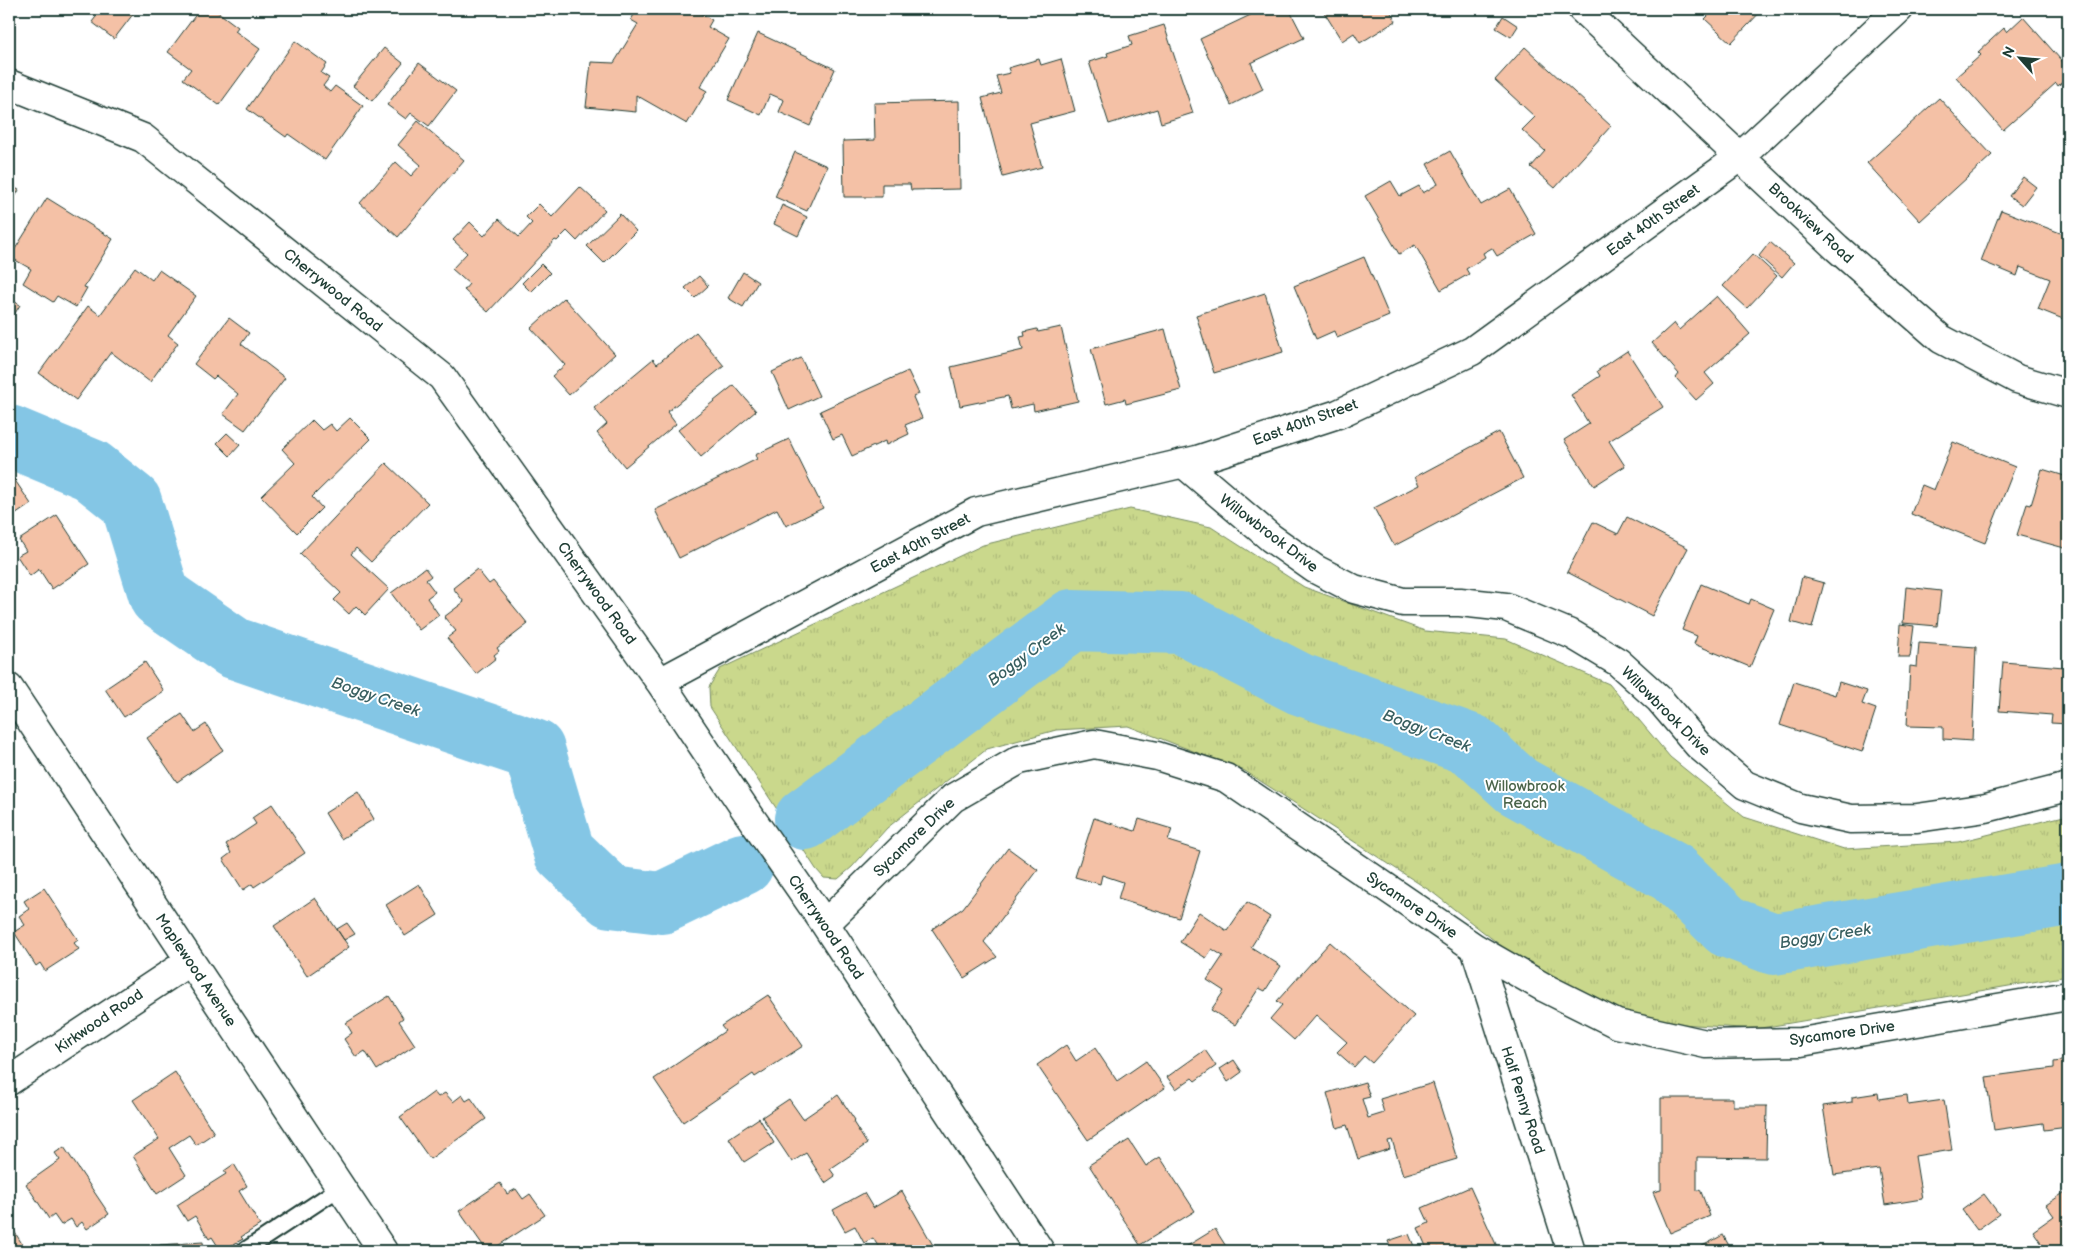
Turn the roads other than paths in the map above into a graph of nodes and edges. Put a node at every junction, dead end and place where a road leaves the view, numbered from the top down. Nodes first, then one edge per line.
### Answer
1 (1582, 9) edge
2 (1899, 9) edge
3 (9, 84) edge
4 (1741, 156) junction
5 (2068, 394) edge
6 (1183, 463) junction
7 (660, 682) junction
8 (13, 704) edge
9 (2068, 787) edge
10 (825, 924) junction
11 (1475, 948) junction
12 (190, 961) junction
13 (2068, 996) edge
14 (9, 1080) edge
15 (341, 1187) junction
16 (244, 1251) edge
17 (383, 1251) edge
18 (1040, 1251) edge
19 (1571, 1251) edge

1 - 4 street, Brookview Road
2 - 4 street, East 40th Street
3 - 7 street, Cherrywood Road
4 - 5 street, Brookview Road
4 - 6 street, East 40th Street
6 - 7 street, East 40th Street
6 - 9 street, Willowbrook Drive
7 - 10 street, Cherrywood Road
8 - 12 street, Maplewood Avenue
10 - 11 street, Sycamore Drive
10 - 18 street, Cherrywood Road
11 - 13 street, Sycamore Drive
11 - 19 street, Half Penny Road
12 - 14 street, Kirkwood Road
12 - 15 street, Maplewood Avenue
15 - 16 lane
15 - 17 street, Maplewood Avenue

